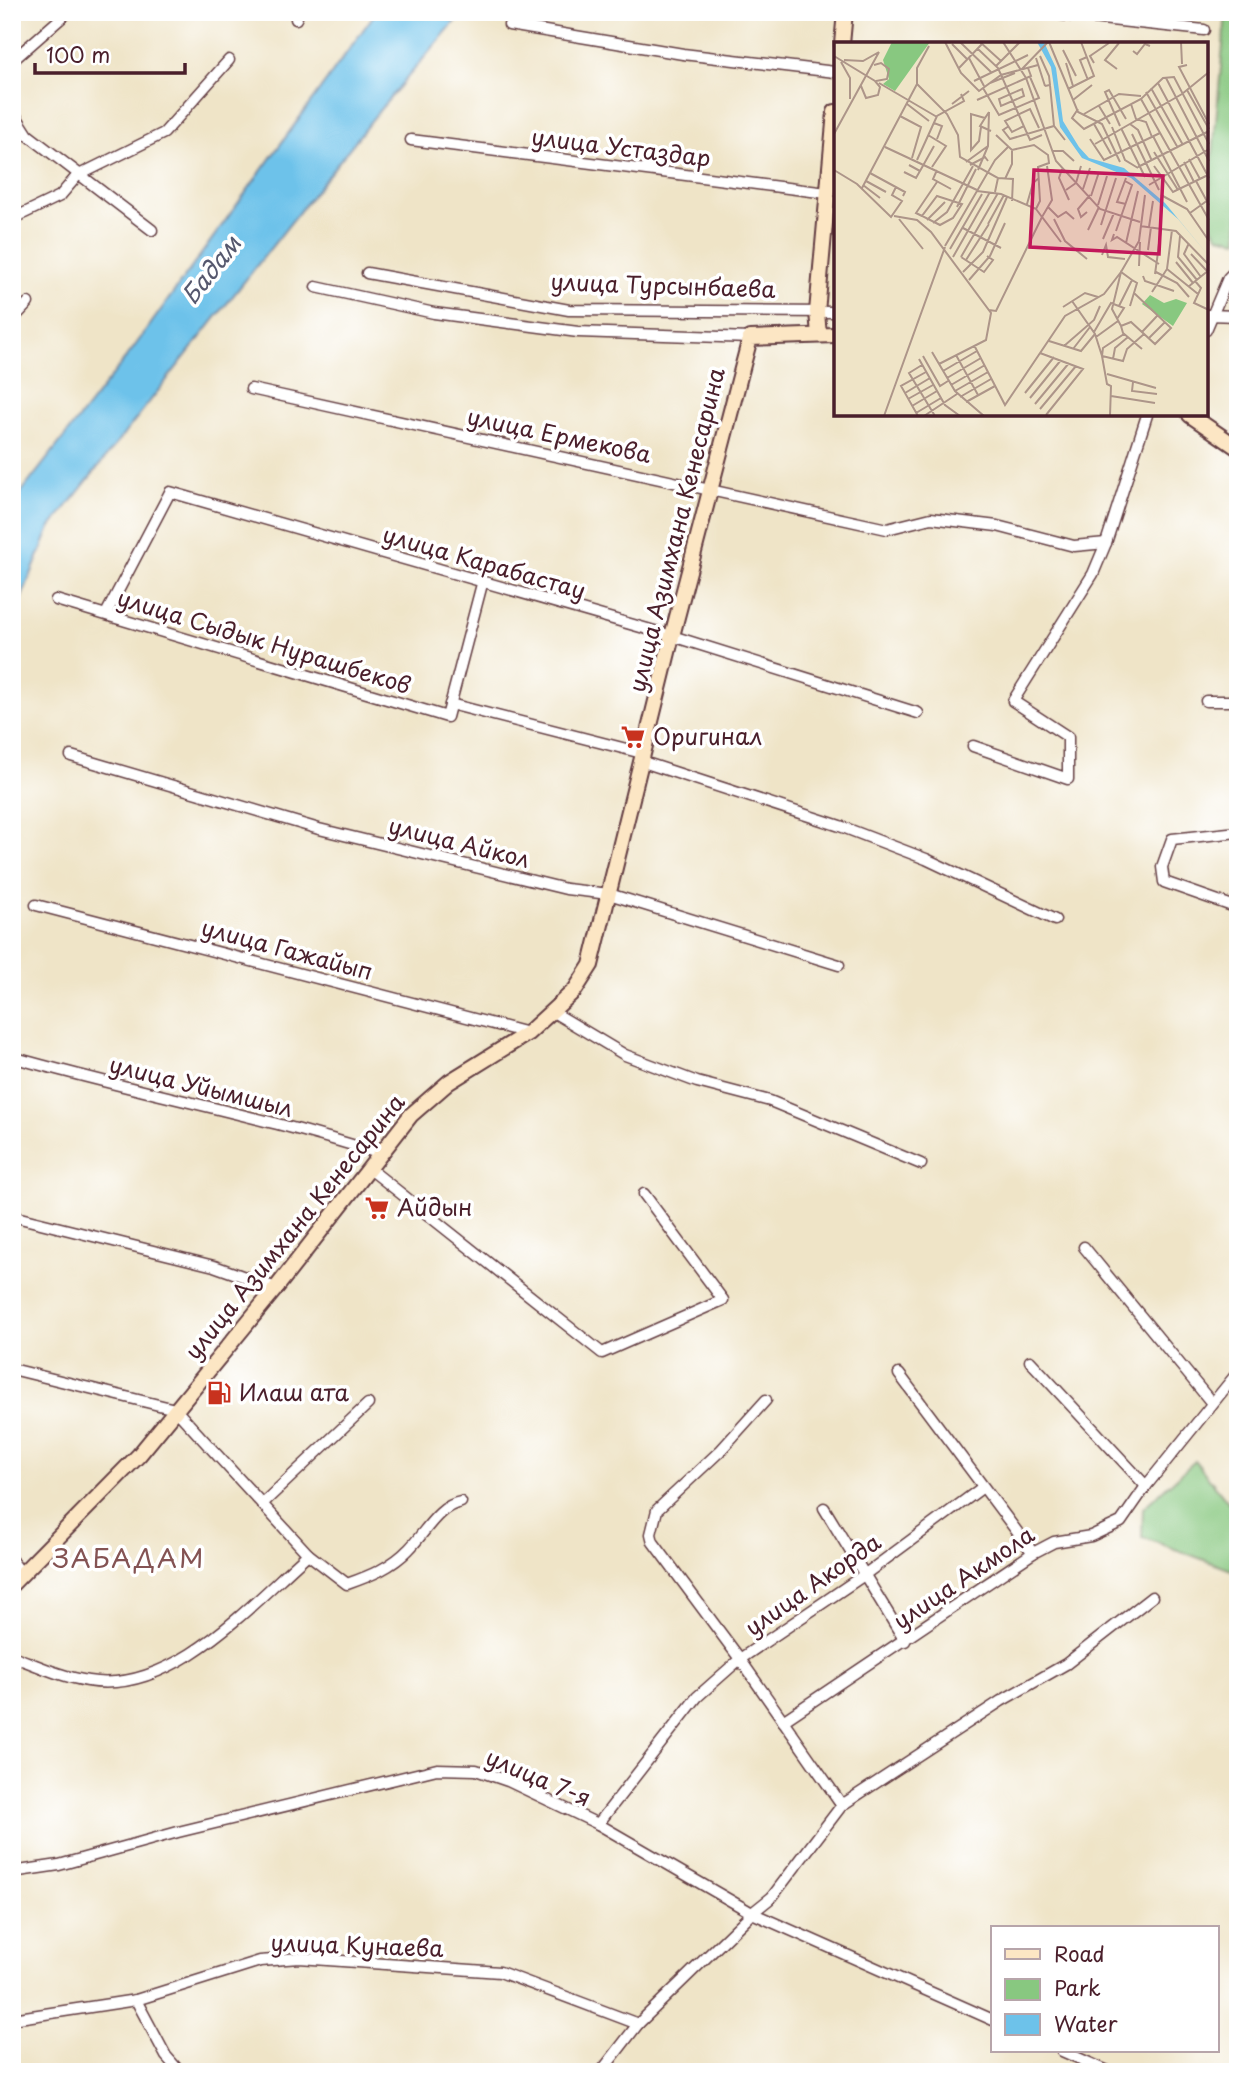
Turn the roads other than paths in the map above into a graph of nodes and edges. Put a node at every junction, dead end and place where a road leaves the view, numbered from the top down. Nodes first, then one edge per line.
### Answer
1 (68, 12) edge
2 (845, 12) edge
3 (1036, 12) edge
4 (1104, 15) edge
5 (509, 25) dead end
6 (1205, 30) dead end
7 (842, 42) edge
8 (229, 60) dead end
9 (12, 61) edge
10 (834, 72) edge
11 (12, 110) edge
12 (834, 135) edge
13 (411, 140) dead end
14 (833, 157) edge
15 (78, 176) junction
16 (827, 193) junction
17 (12, 219) edge
18 (152, 230) dead end
19 (1238, 268) edge
20 (367, 273) dead end
21 (316, 287) dead end
22 (28, 303) dead end
23 (817, 312) junction
24 (834, 312) edge
25 (1209, 315) edge
26 (1238, 316) edge
27 (12, 320) edge
28 (819, 335) junction
29 (834, 335) edge
30 (750, 338) junction
31 (251, 389) dead end
32 (1147, 416) edge
33 (1191, 416) edge
34 (1238, 448) edge
35 (711, 489) junction
36 (1106, 543) junction
37 (482, 584) junction
38 (56, 600) dead end
39 (106, 614) junction
40 (672, 636) junction
41 (1206, 701) dead end
42 (1238, 701) edge
43 (450, 704) junction
44 (918, 713) dead end
45 (974, 746) dead end
46 (71, 757) dead end
47 (641, 757) junction
48 (1238, 832) edge
49 (609, 894) junction
50 (36, 905) dead end
51 (1238, 908) edge
52 (1055, 920) dead end
53 (839, 965) dead end
54 (553, 1012) junction
55 (528, 1032) junction
56 (12, 1057) edge
57 (381, 1154) junction
58 (921, 1164) dead end
59 (370, 1169) junction
60 (644, 1194) dead end
61 (12, 1216) edge
62 (1084, 1247) dead end
63 (276, 1289) junction
64 (1030, 1361) dead end
65 (12, 1369) edge
66 (1238, 1372) edge
67 (899, 1374) dead end
68 (766, 1400) dead end
69 (1211, 1402) junction
70 (368, 1404) dead end
71 (175, 1409) junction
72 (1146, 1486) junction
73 (983, 1488) junction
74 (461, 1502) dead end
75 (262, 1504) junction
76 (824, 1507) dead end
77 (1033, 1553) junction
78 (308, 1554) junction
79 (12, 1561) edge
80 (864, 1574) junction
81 (17, 1579) edge
82 (1152, 1597) dead end
83 (905, 1641) junction
84 (12, 1656) edge
85 (740, 1659) junction
86 (783, 1721) junction
87 (842, 1805) junction
88 (598, 1824) junction
89 (12, 1872) edge
90 (752, 1913) junction
91 (136, 2000) junction
92 (12, 2019) edge
93 (991, 2019) edge
94 (638, 2024) junction
95 (1064, 2052) edge
96 (180, 2072) edge
97 (601, 2072) edge
98 (1110, 2072) edge

1 - 9 street
2 - 7 street
3 - 4 street
4 - 6 street
5 - 10 street
8 - 15 street
11 - 15 street
12 - 14 street
13 - 16 street, улица Устаздар
14 - 16 street
15 - 17 street
15 - 18 street
16 - 23 street
19 - 25 street
20 - 23 street, улица Турсынбаева
21 - 30 street, улица Турсынбаева
22 - 27 street
23 - 24 street, улица Турсынбаева
23 - 28 street
25 - 26 street
28 - 29 street
28 - 30 street
30 - 35 street, улица Азимхана Кенесарина
31 - 35 street, улица Ермекова
32 - 36 street
33 - 34 street
35 - 36 street, улица Ермекова
35 - 40 street, улица Азимхана Кенесарина
36 - 45 street
37 - 39 street, улица Карабастау
37 - 40 street, улица Карабастау
37 - 43 street
38 - 39 street, улица Сыдык Нурашбеков
39 - 43 street, улица Сыдык Нурашбеков
40 - 44 street, улица Карабастау
40 - 47 street, улица Азимхана Кенесарина
41 - 42 street
43 - 47 street
46 - 49 street, улица Айкол
47 - 49 street, улица Азимхана Кенесарина
47 - 52 street
48 - 51 street
49 - 53 street, улица Айкол
49 - 54 street, улица Азимхана Кенесарина
50 - 55 street, улица Гажайып
54 - 55 street, улица Азимхана Кенесарина
54 - 58 street
55 - 57 street, улица Азимхана Кенесарина
56 - 57 street, улица Уйымшыл
57 - 59 street, улица Азимхана Кенесарина
59 - 60 street
59 - 63 street, улица Азимхана Кенесарина
61 - 63 street
62 - 69 street
63 - 71 street, улица Азимхана Кенесарина
64 - 72 street
65 - 71 street
66 - 69 street, улица Акмола
67 - 73 street
68 - 85 street
69 - 72 street, улица Акмола
70 - 75 street
71 - 75 street
71 - 81 street, улица Азимхана Кенесарина
72 - 77 street, улица Акмола
73 - 77 street
73 - 80 street, улица Акорда
74 - 78 street
75 - 78 street
76 - 80 street
77 - 83 street, улица Акмола
78 - 84 street
79 - 81 street
80 - 83 street
80 - 85 street, улица Акорда
82 - 87 street
83 - 86 street, улица Акмола
85 - 86 street, улица Акорда
85 - 88 street
86 - 87 street, улица Акорда
87 - 90 street
88 - 89 street, улица 7-я
88 - 90 street, улица 7-я
90 - 93 street, улица 7-я
90 - 94 street
91 - 92 street, улица Кунаева
91 - 94 street, улица Кунаева
91 - 96 street
94 - 97 street
95 - 98 street

